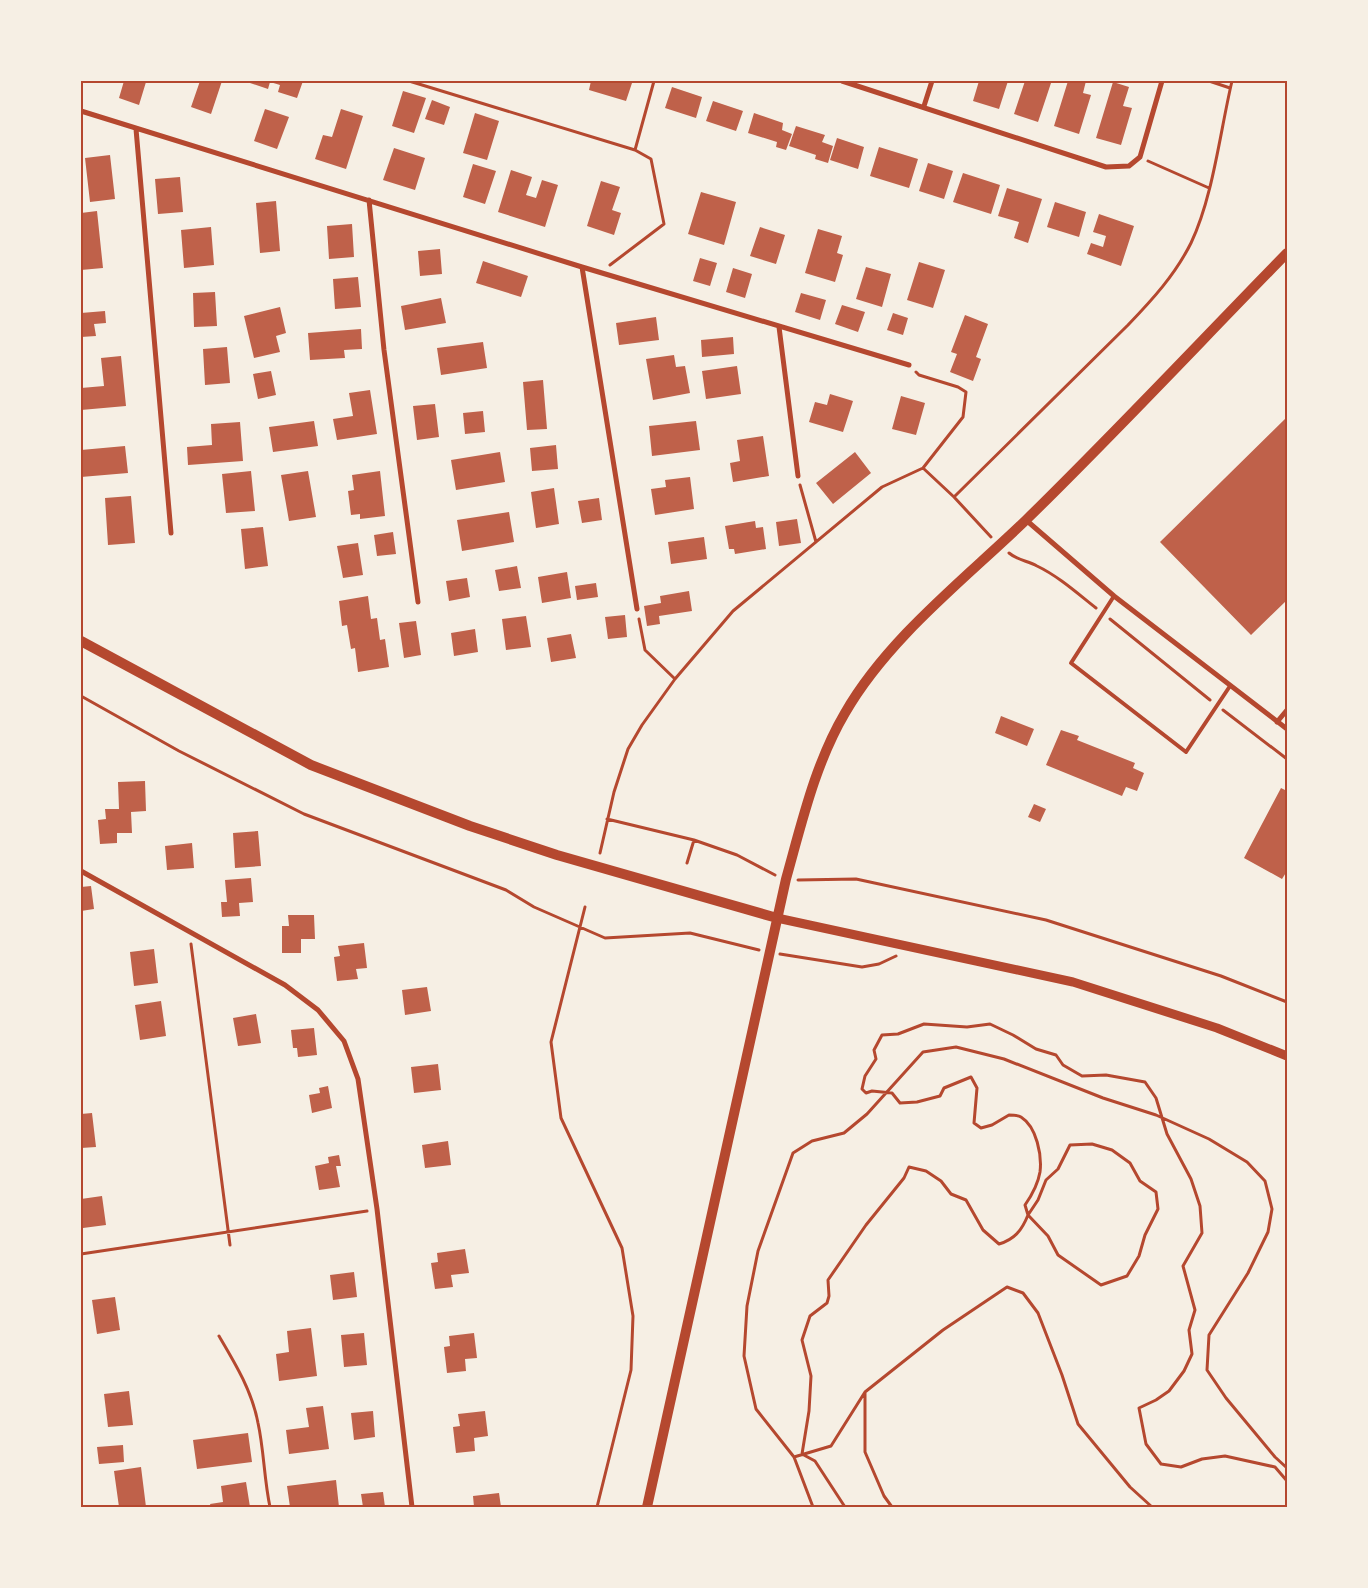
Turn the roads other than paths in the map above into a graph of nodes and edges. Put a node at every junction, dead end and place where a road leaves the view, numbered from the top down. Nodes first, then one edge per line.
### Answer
1 (842, 81) edge
2 (932, 81) edge
3 (1162, 81) edge
4 (924, 106) junction
5 (81, 111) edge
6 (136, 129) junction
7 (369, 200) junction
8 (1287, 253) edge
9 (582, 267) junction
10 (779, 327) junction
11 (909, 365) road end
12 (798, 476) road end
13 (1026, 520) junction
14 (171, 533) dead end
15 (1114, 596) junction
16 (418, 602) dead end
17 (637, 609) road end
18 (81, 641) edge
19 (1230, 686) junction
20 (1287, 710) edge
21 (1278, 722) junction
22 (1287, 729) edge
23 (81, 871) edge
24 (778, 918) junction
25 (1287, 1056) edge
26 (412, 1507) edge
27 (647, 1507) edge

1 - 4 street
2 - 4 street
3 - 4 street
5 - 6 street
6 - 7 street
6 - 14 street
7 - 9 street
7 - 16 street
8 - 13 main road
9 - 10 street
9 - 17 street
10 - 11 street
10 - 12 street
13 - 15 street
13 - 24 main road
15 - 19 street
15 - 19 lane
18 - 24 main road
19 - 21 street
20 - 21 street
21 - 22 street
23 - 26 street
24 - 25 street
24 - 27 main road

